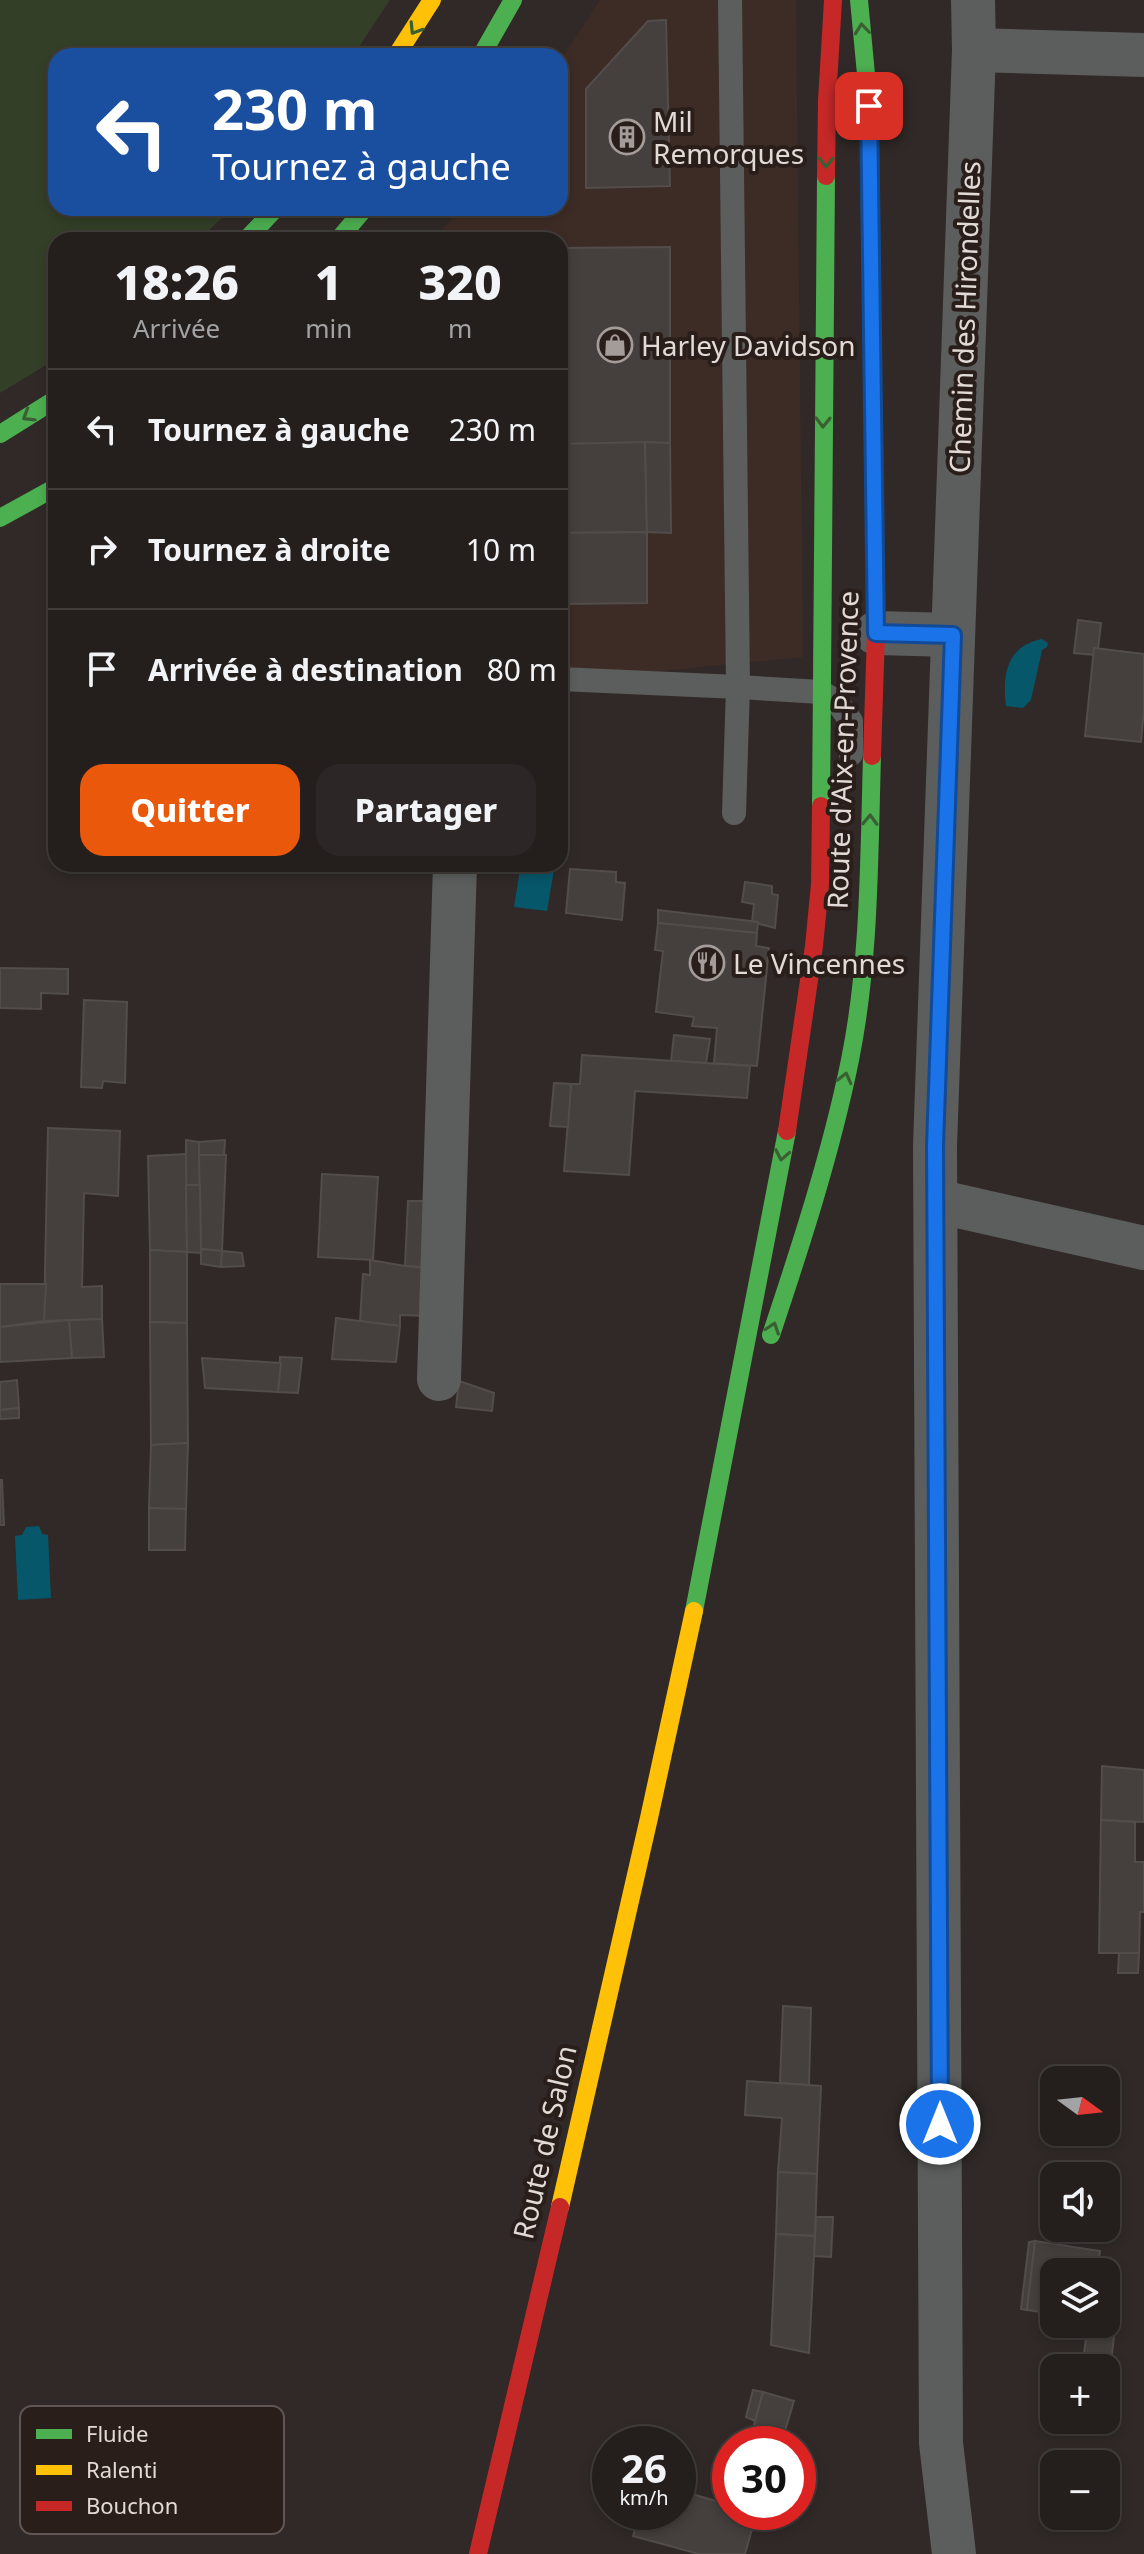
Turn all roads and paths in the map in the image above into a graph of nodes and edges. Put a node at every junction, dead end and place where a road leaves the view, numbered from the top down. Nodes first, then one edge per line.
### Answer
1 (432, 0) edge
2 (513, 0) edge
3 (730, 0) edge
4 (833, 0) edge
5 (859, 0) edge
6 (973, 0) edge
7 (401, 48) edge
8 (486, 48) edge
9 (974, 50) junction
10 (1144, 55) edge
11 (268, 216) edge
12 (358, 216) edge
13 (254, 232) edge
14 (345, 232) edge
15 (48, 404) edge
16 (0, 434) edge
17 (48, 491) edge
18 (0, 518) edge
19 (876, 633) junction
20 (953, 635) junction
21 (568, 679) edge
22 (738, 687) junction
23 (821, 692) junction
24 (734, 813) dead end
25 (455, 872) edge
26 (866, 924) junction
27 (936, 1201) junction
28 (1144, 1248) edge
29 (439, 1379) dead end
30 (721, 1482) junction
31 (665, 1743) joint
32 (478, 2554) edge
33 (954, 2554) edge

1 -> 7 main road
2 - 8 main road
3 - 22 lane
4 -> 23 main road, Route d'Aix-en-Provence
19 -> 5 main road, Route d'Aix-en-Provence
6 - 9 street, Chemin des Hirondelles
9 - 10 street
9 - 20 street, Chemin des Hirondelles
11 - 13 main road
12 - 14 main road
15 -> 16 main road
17 - 18 main road
19 - 20 street
26 -> 19 main road, Route d'Aix-en-Provence
20 - 27 street, Chemin des Hirondelles
21 - 22 lane
22 - 23 lane
22 - 24 lane
23 - 26 lane
23 -> 30 main road, Route d'Aix-en-Provence
25 - 29 street
30 -> 26 main road, Route d'Aix-en-Provence
27 - 28 street
27 - 33 street, Chemin des Hirondelles
30 - 31 main road, Route d'Aix-en-Provence
31 - 32 main road, Route de Salon

